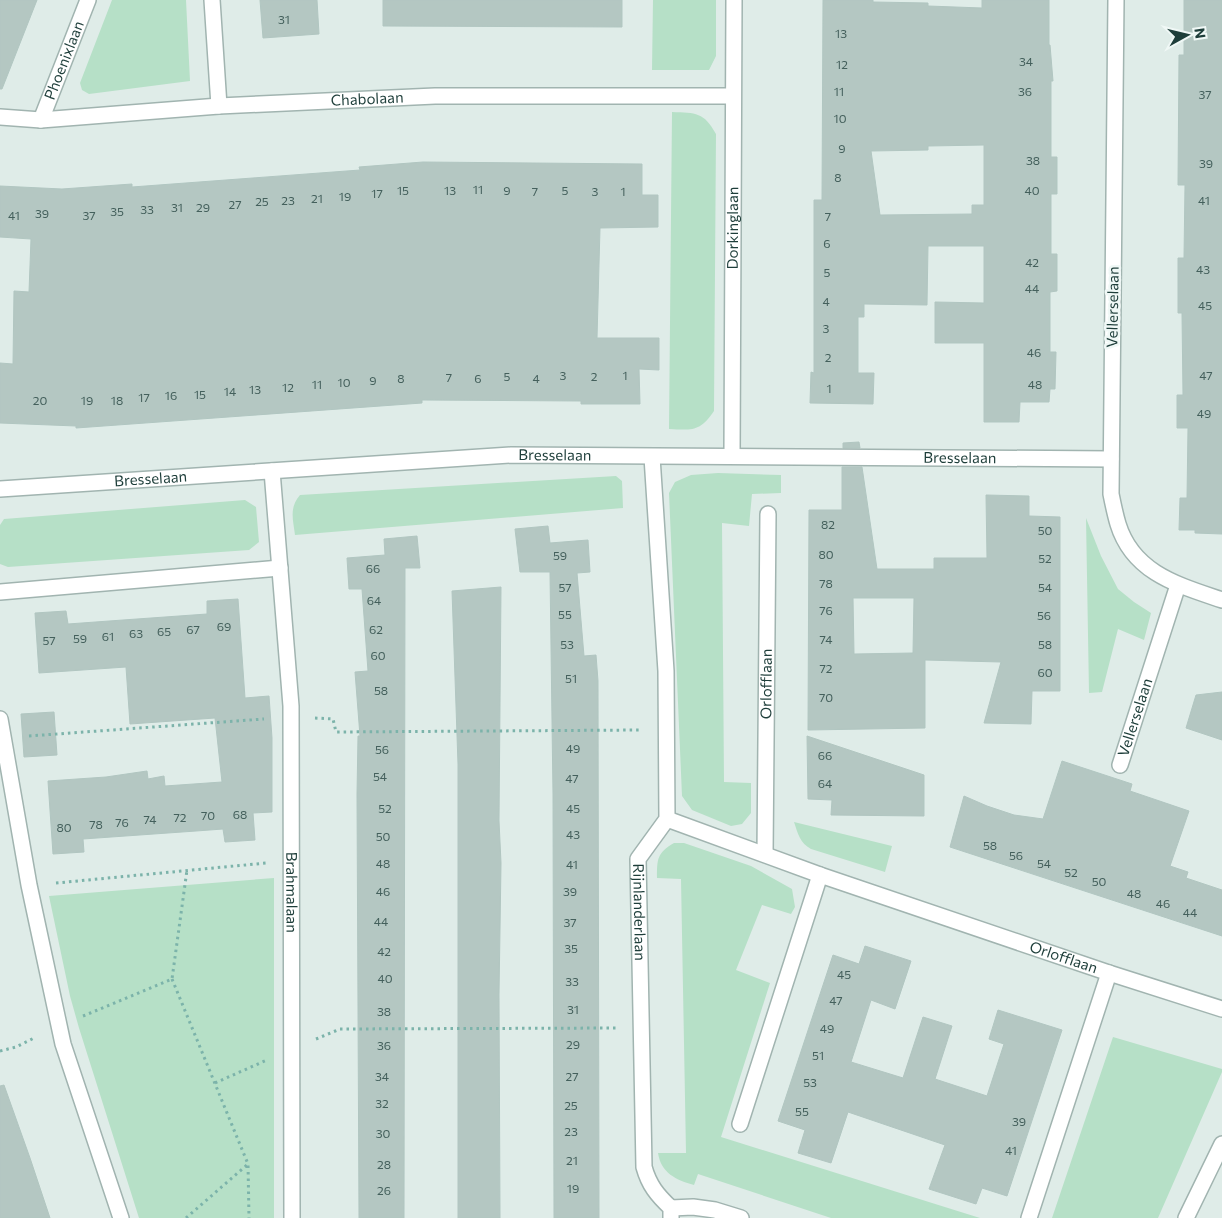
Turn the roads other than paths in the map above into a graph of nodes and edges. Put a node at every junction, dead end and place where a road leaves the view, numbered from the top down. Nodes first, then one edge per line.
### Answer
1 (88, 0) edge
2 (212, 0) edge
3 (734, 0) edge
4 (1116, 0) edge
5 (733, 96) junction
6 (219, 106) junction
7 (0, 117) edge
8 (41, 120) junction
9 (652, 456) junction
10 (732, 456) junction
11 (1111, 460) junction
12 (272, 471) junction
13 (0, 489) edge
14 (768, 514) dead end
15 (280, 568) junction
16 (1178, 585) junction
17 (0, 592) edge
18 (1222, 600) edge
19 (0, 719) edge
20 (1120, 765) dead end
21 (667, 819) junction
22 (765, 854) junction
23 (820, 875) junction
24 (1109, 973) junction
25 (1222, 1009) edge
26 (740, 1124) dead end
27 (1222, 1144) edge
28 (671, 1213) edge
29 (121, 1218) edge
30 (292, 1218) edge
31 (741, 1218) edge
32 (1029, 1218) edge
33 (1186, 1218) edge

1 - 8 street, Phoenixlaan
2 - 6 street
3 - 5 street, Dorkinglaan
4 - 11 street, Vellerselaan
5 - 6 street, Chabolaan
5 - 10 street, Dorkinglaan
6 - 8 street, Chabolaan
7 - 8 street, Chabolaan
9 - 10 street, Bresselaan
9 - 12 street, Bresselaan
9 - 21 street
10 - 11 street, Bresselaan
11 - 16 street, Vellerselaan
12 - 13 street, Bresselaan
12 - 15 street, Brahmalaan
14 - 22 street, Orlofflaan
15 - 17 street
15 - 30 street, Brahmalaan
16 - 18 street, Vellerselaan
16 - 20 street, Vellerselaan
19 - 29 street
21 - 22 street, Orlofflaan
21 - 28 street, Rijnlanderlaan
22 - 23 street, Orlofflaan
23 - 24 street, Orlofflaan
23 - 26 street
24 - 25 street, Orlofflaan
24 - 32 street, Orlofflaan
27 - 33 street
28 - 31 street

